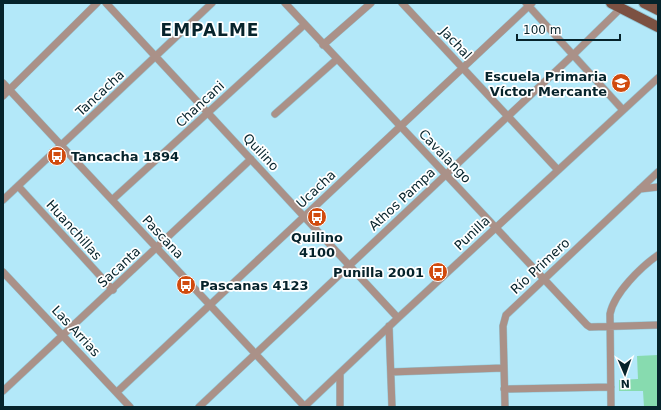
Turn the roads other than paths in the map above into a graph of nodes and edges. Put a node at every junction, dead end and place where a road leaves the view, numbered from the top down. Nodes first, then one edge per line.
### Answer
1 (97, 3) edge
2 (106, 3) edge
3 (285, 3) edge
4 (371, 3) edge
5 (402, 3) edge
6 (611, 3) edge
7 (644, 3) edge
8 (529, 4) edge
9 (207, 5) edge
10 (621, 8) junction
11 (658, 10) edge
12 (304, 25) junction
13 (658, 27) edge
14 (323, 45) junction
15 (573, 55) junction
16 (156, 57) junction
17 (337, 59) junction
18 (463, 68) junction
19 (658, 78) edge
20 (3, 83) edge
21 (9, 90) junction
22 (3, 96) edge
23 (623, 110) junction
24 (208, 113) junction
25 (275, 114) dead end
26 (508, 116) junction
27 (400, 126) junction
28 (61, 146) junction
29 (251, 160) junction
30 (558, 170) junction
31 (658, 172) edge
32 (446, 175) junction
33 (18, 186) junction
34 (658, 187) edge
35 (640, 189) junction
36 (3, 200) edge
37 (112, 200) junction
38 (304, 217) junction
39 (496, 227) junction
40 (157, 248) junction
41 (658, 255) edge
42 (350, 265) junction
43 (3, 272) edge
44 (544, 279) junction
45 (113, 290) junction
46 (210, 305) junction
47 (398, 318) junction
48 (658, 325) edge
49 (390, 326) junction
50 (610, 326) junction
51 (64, 336) junction
52 (256, 354) junction
53 (503, 368) junction
54 (391, 372) junction
55 (340, 373) junction
56 (610, 387) junction
57 (504, 389) junction
58 (3, 391) edge
59 (117, 392) junction
60 (130, 407) edge
61 (199, 407) edge
62 (304, 407) edge
63 (340, 407) edge
64 (392, 407) edge
65 (504, 407) edge
66 (611, 407) edge

1 - 21 street
2 - 16 street, Quilino
3 - 12 street, Cavalango
4 - 14 street
5 - 18 street, Jachal
6 - 10 main road
7 - 11 main road
8 - 15 street
8 - 18 street, Ucacha
9 - 16 street, Tancacha
10 - 13 main road
10 - 15 street, Athos Pampa
12 - 14 street, Cavalango
12 - 24 street, Chancani
14 - 17 street, Cavalango
15 - 23 street
15 - 26 street, Athos Pampa
16 - 24 street, Quilino
16 - 28 street, Tancacha
17 - 25 street
17 - 27 street, Cavalango
18 - 26 street, Jachal
18 - 27 street, Ucacha
19 - 23 street, Punilla
20 - 21 street, Pascana
21 - 22 street
21 - 28 street, Pascana
23 - 30 street, Punilla
24 - 29 street, Quilino
24 - 37 street, Chancani
26 - 30 street, Jachal
26 - 32 street, Athos Pampa
27 - 32 street, Cavalango
27 - 38 street, Ucacha
28 - 33 street, Tancacha
28 - 37 street, Pascana
29 - 38 street, Quilino
29 - 40 street, Sacanta
30 - 39 street, Punilla
31 - 35 street, Río Primero
32 - 39 street, Cavalango
32 - 42 street, Athos Pampa
33 - 36 street, Tancacha
33 - 45 street, Huanchillas
34 - 35 street
35 - 44 street, Río Primero
37 - 40 street, Pascana
38 - 42 street, Quilino
38 - 46 street, Ucacha
39 - 44 street, Cavalango
39 - 47 street, Punilla
40 - 45 street, Sacanta
40 - 46 street, Pascana
41 - 50 street
42 - 47 street, Quilino
42 - 52 street, Athos Pampa
43 - 51 street, Las Arrias
44 - 50 street, Cavalango
44 - 53 street, Río Primero
45 - 51 street, Sacanta
46 - 52 street, Pascana
46 - 59 street, Ucacha
47 - 49 street, Punilla
48 - 50 street
49 - 54 street
49 - 55 street, Punilla
50 - 56 street
51 - 58 street, Sacanta
51 - 59 street, Las Arrias
52 - 61 street, Athos Pampa
52 - 62 street, Pascana
53 - 54 street
53 - 57 street, Río Primero
54 - 64 street
55 - 62 street, Punilla
55 - 63 street
56 - 57 street
56 - 66 street
57 - 65 street, Río Primero
59 - 60 street, Las Arrias

